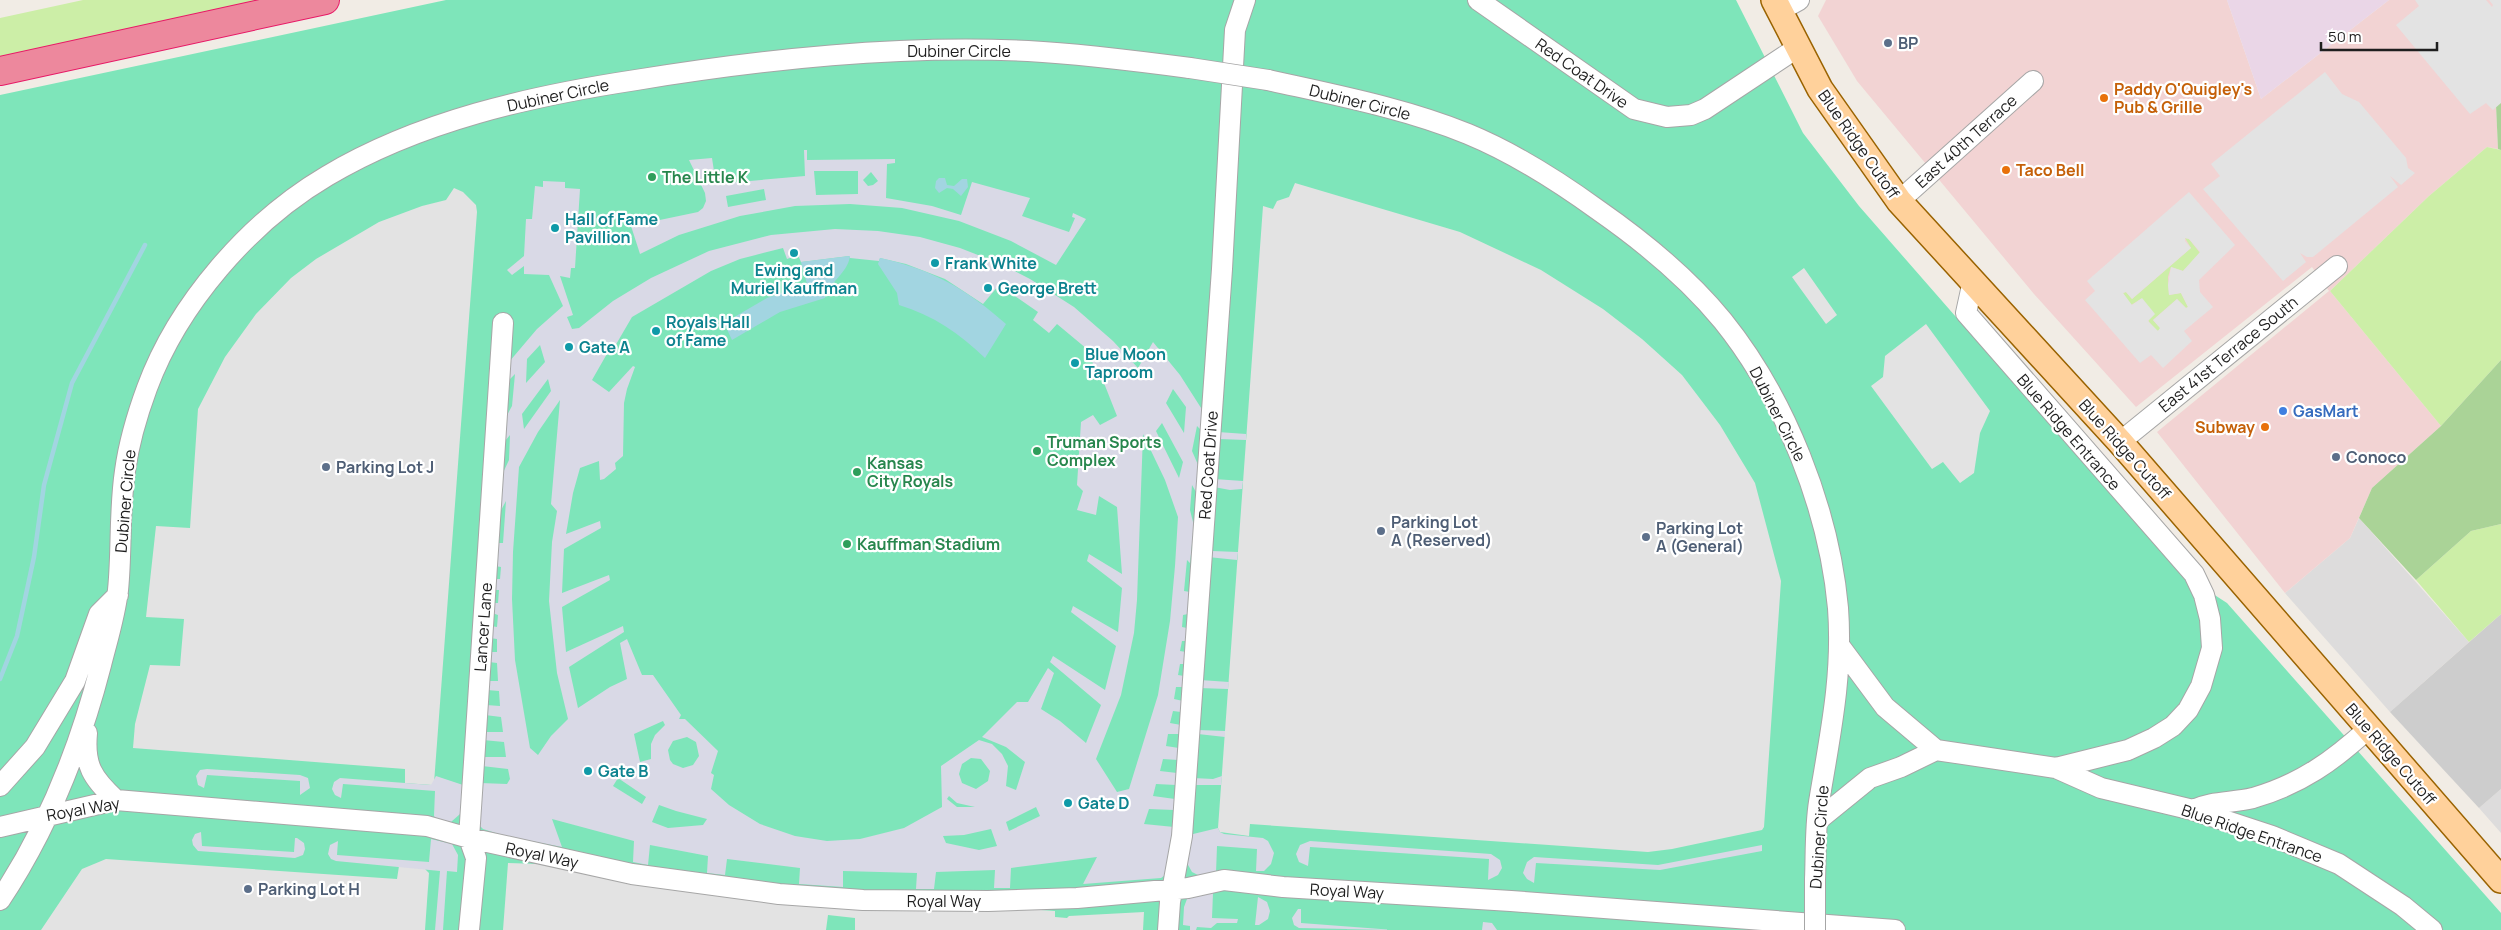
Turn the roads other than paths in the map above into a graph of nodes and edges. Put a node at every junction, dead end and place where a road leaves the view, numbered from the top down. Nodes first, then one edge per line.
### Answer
1 (325, 0) edge
2 (1246, 0) edge
3 (1478, 0) edge
4 (1784, 4) edge
5 (1797, 48) junction
6 (0, 71) edge
7 (2033, 81) dead end
8 (1899, 200) junction
9 (2337, 266) dead end
10 (1973, 282) junction
11 (503, 323) dead end
12 (2120, 442) junction
13 (118, 595) junction
14 (1839, 645) junction
15 (89, 710) junction
16 (2369, 728) junction
17 (1936, 750) junction
18 (2056, 768) junction
19 (0, 786) edge
20 (116, 800) junction
21 (2193, 810) junction
22 (49, 814) junction
23 (1817, 821) junction
24 (0, 827) edge
25 (469, 838) junction
26 (2501, 880) edge
27 (1174, 889) junction
28 (0, 900) edge
29 (469, 930) edge
30 (1168, 930) edge
31 (1815, 930) edge
32 (1895, 930) edge
33 (2432, 930) edge

1 - 6 highway
2 - 27 street, Red Coat Drive
3 - 5 street, Red Coat Drive
4 - 5 main road, Blue Ridge Cutoff
5 - 8 main road, Blue Ridge Cutoff
7 - 8 street, East 40th Terrace
8 - 10 main road, Blue Ridge Cutoff
9 - 12 street, East 41st Terrace South
10 - 12 main road, Blue Ridge Cutoff
10 - 18 street, Blue Ridge Entrance
11 - 25 street, Lancer Lane
12 - 16 main road, Blue Ridge Cutoff
13 - 14 street, Dubiner Circle, bridge
13 - 15 street, Dubiner Circle
13 - 19 street
14 - 17 street
14 - 23 street, Dubiner Circle
15 - 20 street
15 - 22 street, Dubiner Circle
16 - 21 street
16 - 26 main road, Blue Ridge Cutoff
17 - 18 street
17 - 23 street
18 - 21 street, Blue Ridge Entrance
20 - 22 street, Royal Way
20 - 25 street, Royal Way
21 - 33 street, Blue Ridge Entrance
22 - 24 street, Royal Way
22 - 28 street, Dubiner Circle
23 - 31 street, Dubiner Circle, bridge
25 - 27 street, Royal Way
25 - 29 street, Lancer Lane
27 - 30 street, Red Coat Drive
27 - 32 street, Royal Way

